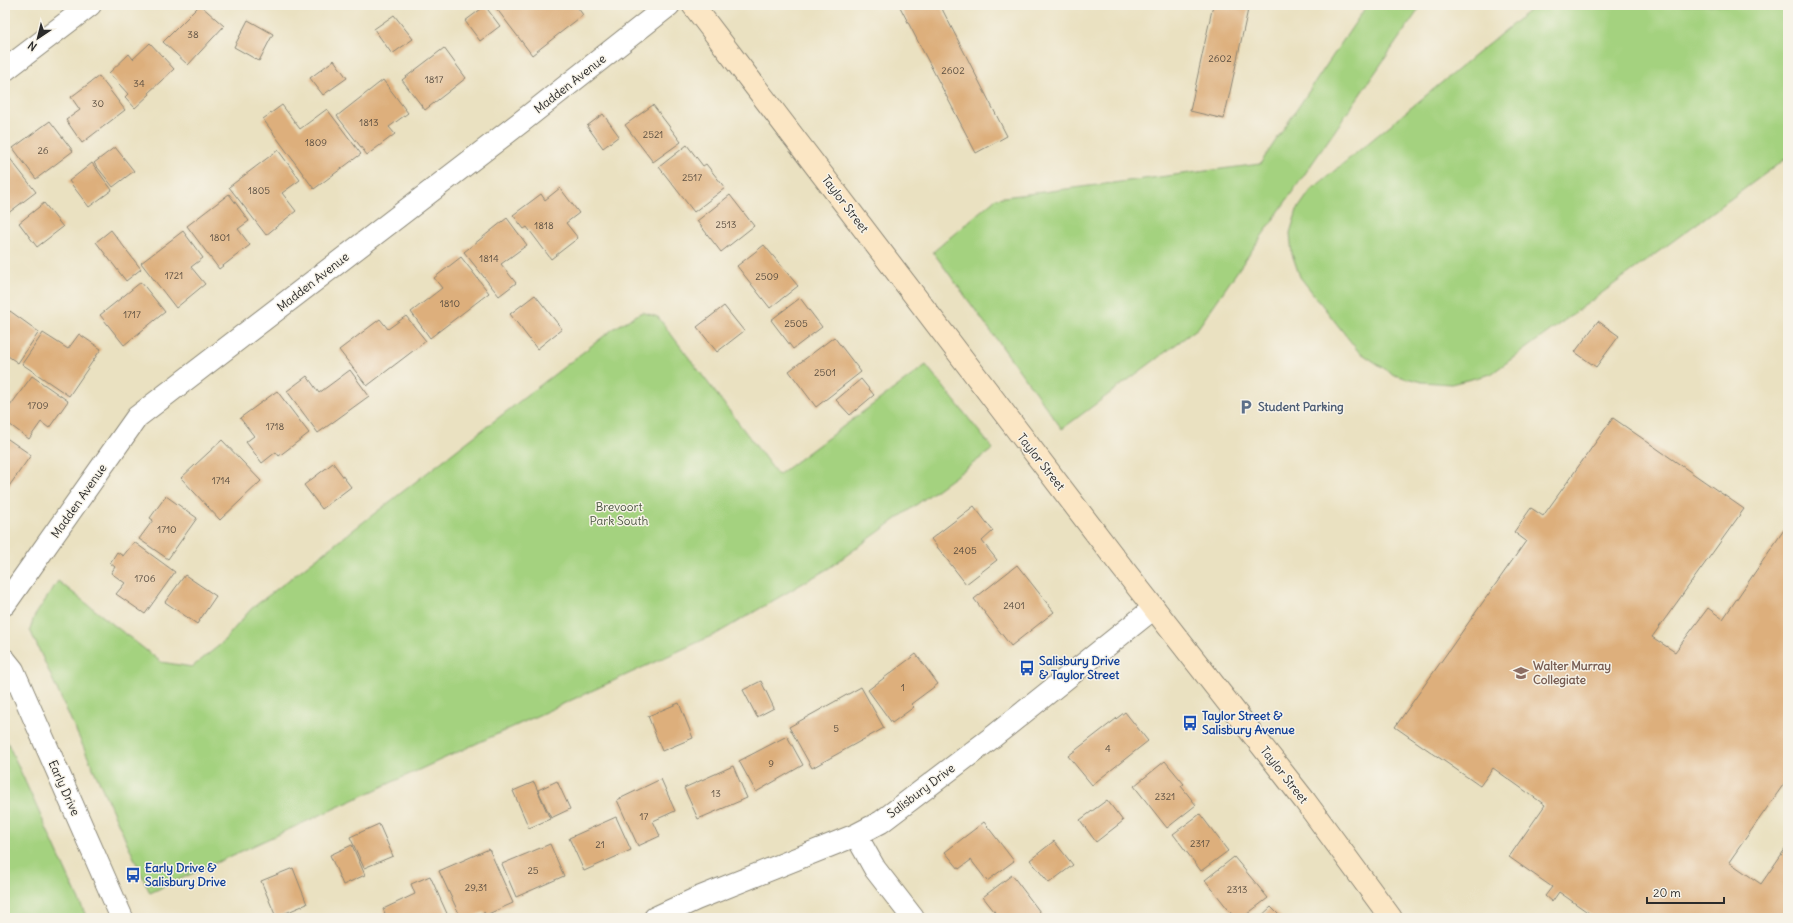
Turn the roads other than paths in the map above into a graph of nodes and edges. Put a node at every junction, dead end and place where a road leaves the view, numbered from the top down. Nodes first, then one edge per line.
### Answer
1 (90, 5) edge
2 (669, 5) edge
3 (693, 5) edge
4 (5, 70) edge
5 (5, 604) edge
6 (1154, 608) junction
7 (5, 660) edge
8 (856, 835) junction
9 (122, 918) edge
10 (655, 918) edge
11 (913, 918) edge
12 (1391, 918) edge

1 - 4 street
2 - 5 street, Madden Avenue
3 - 6 main road, Taylor Street
6 - 8 street, Salisbury Drive
6 - 12 main road, Taylor Street
7 - 9 street, Early Drive
8 - 10 street, Salisbury Drive
8 - 11 street

